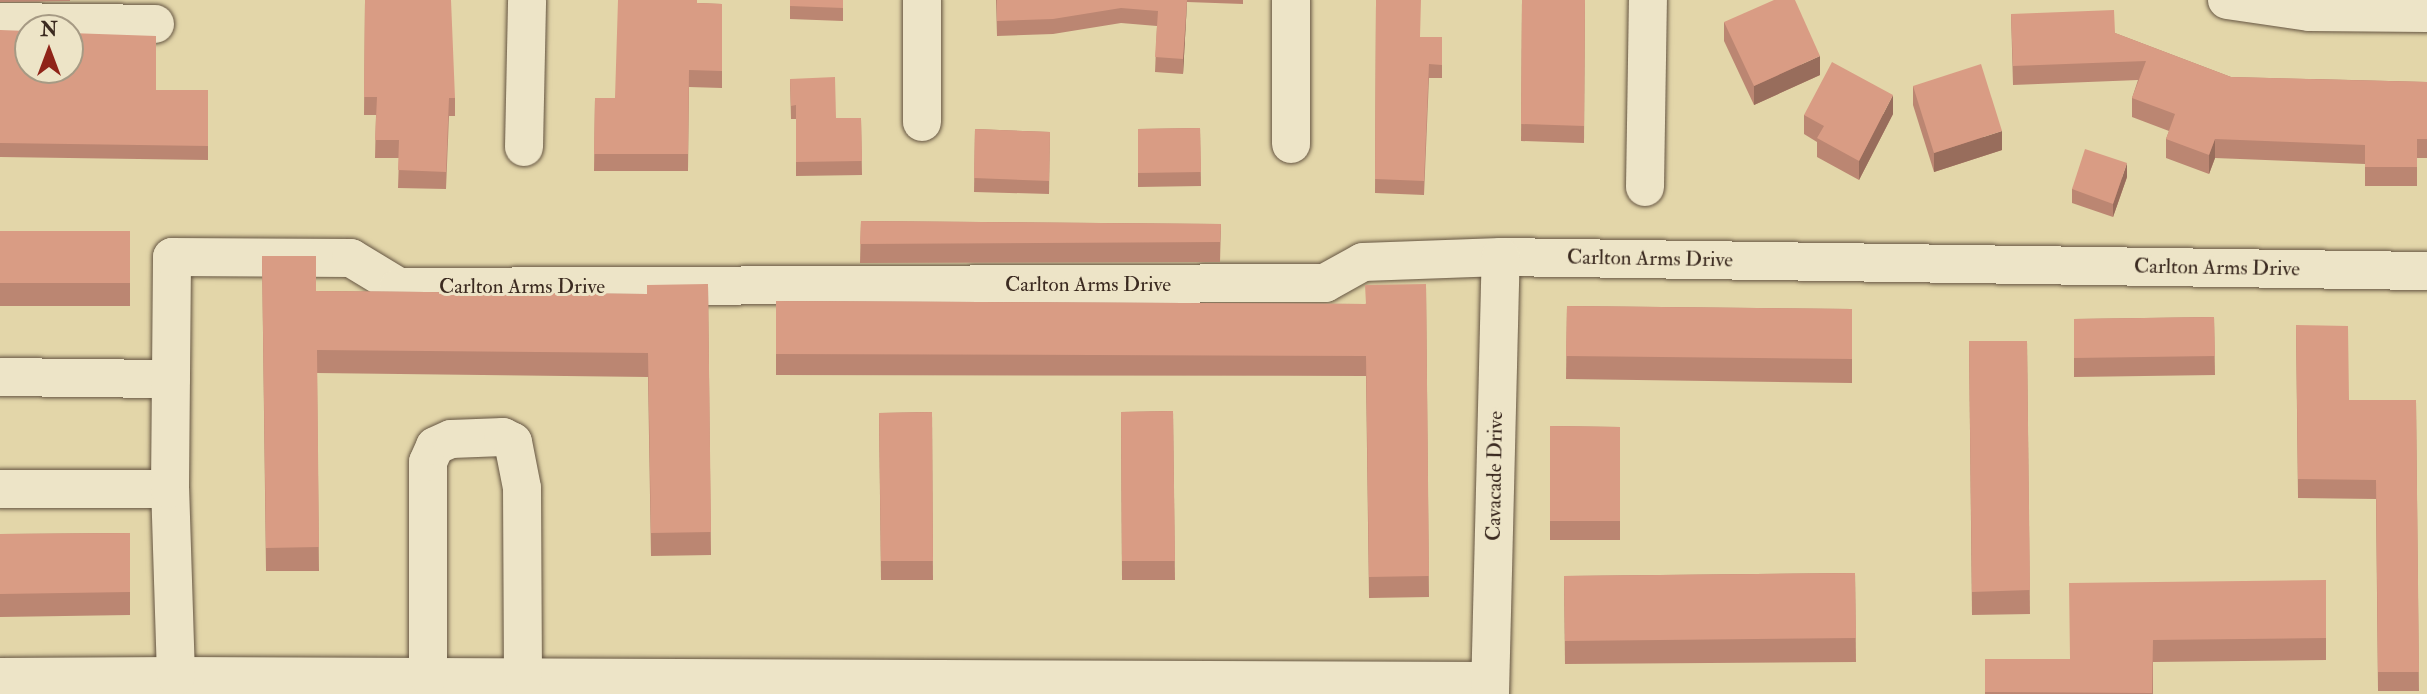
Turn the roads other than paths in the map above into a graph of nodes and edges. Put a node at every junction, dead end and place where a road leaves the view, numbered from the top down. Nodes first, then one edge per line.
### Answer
1 (527, 0) edge
2 (922, 0) edge
3 (1291, 0) edge
4 (1648, 0) edge
5 (2227, 0) edge
6 (2427, 13) edge
7 (0, 22) edge
8 (155, 24) dead end
9 (922, 122) dead end
10 (1291, 144) dead end
11 (524, 147) dead end
12 (1645, 187) dead end
13 (1501, 257) junction
14 (2427, 271) edge
15 (0, 377) edge
16 (171, 379) junction
17 (0, 489) edge
18 (170, 489) junction
19 (176, 676) junction
20 (428, 676) junction
21 (523, 676) junction
22 (19, 683) edge
23 (689, 685) edge
24 (879, 686) edge
25 (983, 686) edge
26 (1218, 687) edge
27 (1490, 687) edge

1 - 11 street
2 - 9 street
3 - 10 street
4 - 12 street
5 - 6 street
7 - 8 street
13 - 14 street, Carlton Arms Drive
13 - 16 street, Carlton Arms Drive
13 - 27 street, Cavacade Drive
15 - 16 street
16 - 18 street, Carlton Arms Drive
17 - 18 street
18 - 19 street, Carlton Arms Drive
19 - 20 street
19 - 22 street
20 - 21 street
20 - 21 street
21 - 23 street
23 - 24 street
24 - 25 street
25 - 26 street
26 - 27 street

